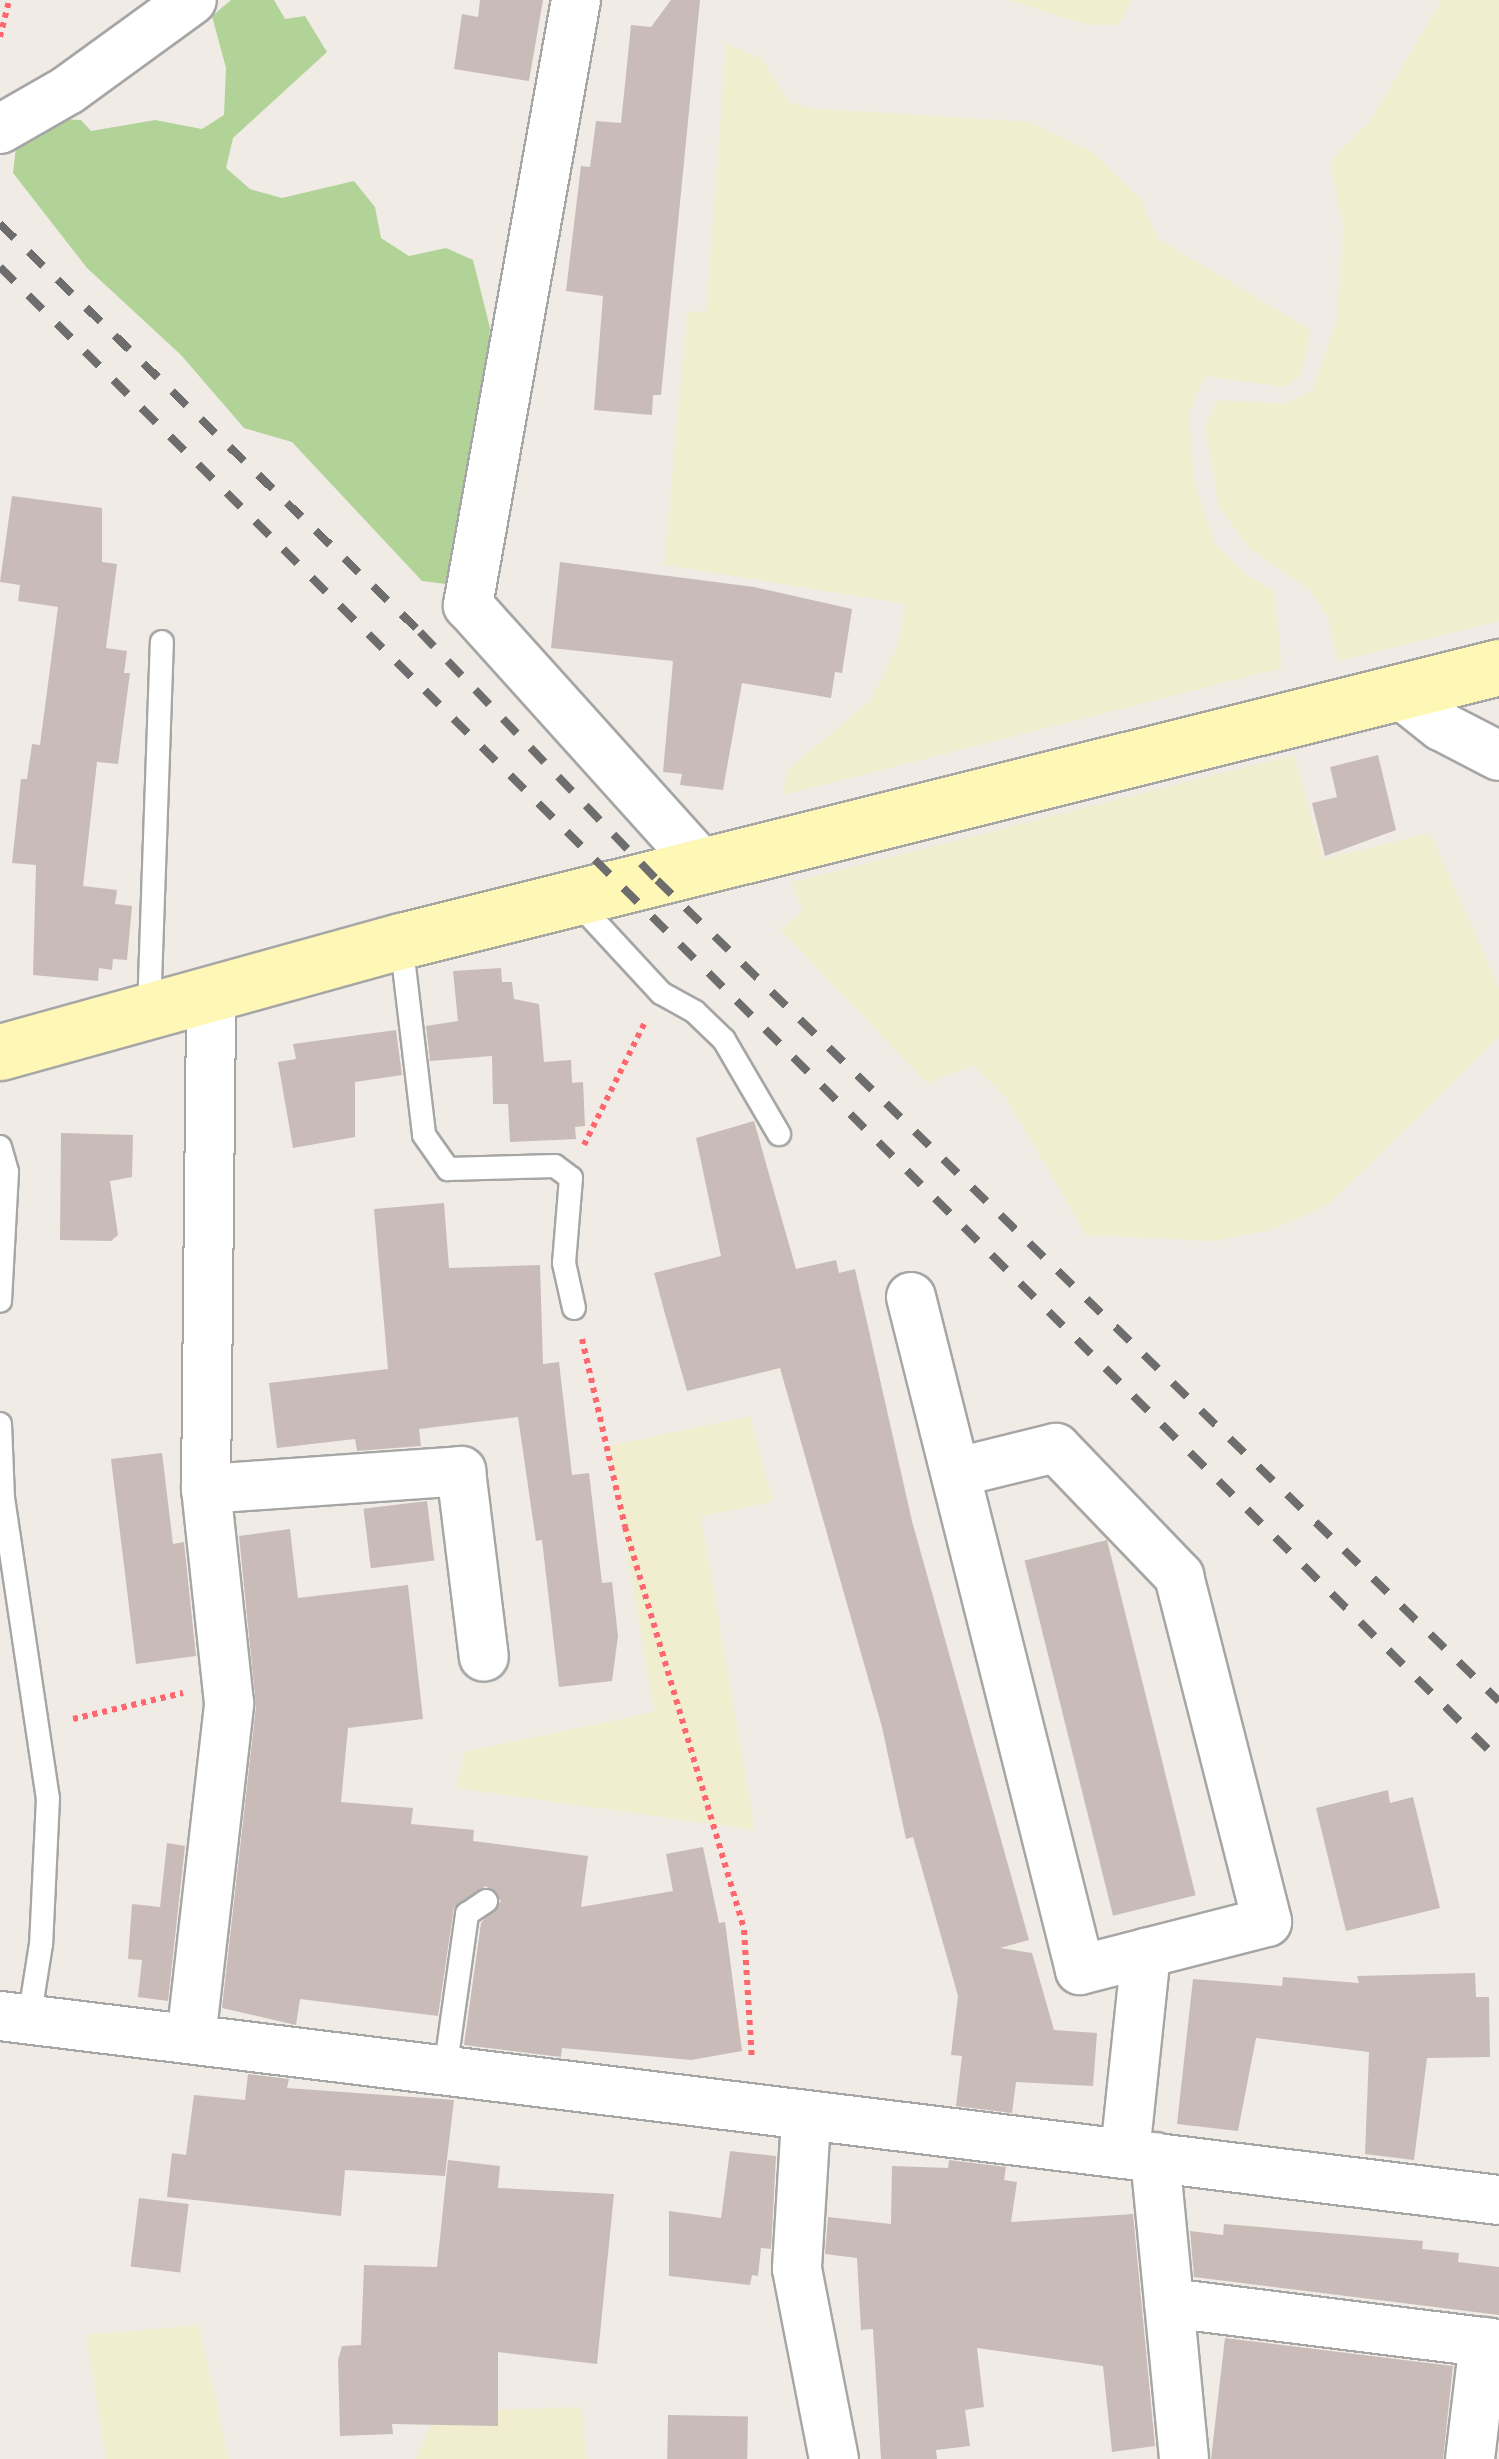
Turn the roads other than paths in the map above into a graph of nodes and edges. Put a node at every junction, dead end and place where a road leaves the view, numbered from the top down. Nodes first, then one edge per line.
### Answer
1 (192, 0) edge
2 (576, 0) edge
3 (0, 129) edge
4 (162, 642) dead end
5 (1499, 667) edge
6 (1398, 692) junction
7 (1499, 756) edge
8 (703, 866) junction
9 (575, 900) junction
10 (401, 941) junction
11 (212, 993) junction
12 (149, 1010) junction
13 (0, 1052) edge
14 (779, 1134) dead end
15 (0, 1147) edge
16 (912, 1296) dead end
17 (0, 1301) edge
18 (574, 1308) road end
19 (0, 1424) edge
20 (958, 1472) junction
21 (206, 1489) junction
22 (484, 1657) dead end
23 (486, 1901) dead end
24 (1146, 1953) junction
25 (14, 2018) edge
26 (191, 2040) junction
27 (445, 2071) junction
28 (806, 2120) junction
29 (1140, 2156) junction
30 (1499, 2200) edge
31 (1169, 2303) junction
32 (1491, 2343) edge
33 (834, 2459) edge
34 (1184, 2459) edge
35 (1470, 2459) edge

1 - 3 street
2 - 8 street
4 - 12 lane
5 - 6 street
6 - 7 street
6 - 8 street
8 - 9 street
9 - 10 street
9 - 14 lane
10 - 11 street
10 - 18 lane
11 - 12 street
11 - 21 street
12 - 13 street
15 - 17 lane
16 - 20 street
19 - 25 lane
20 - 24 street
20 - 24 street
21 - 22 street
21 - 26 street
23 - 27 lane
24 - 29 street
25 - 26 street
26 - 27 street
27 - 28 street
28 - 29 street
28 - 33 street
29 - 30 street
29 - 31 street
31 - 32 street
31 - 34 street
32 - 35 street

